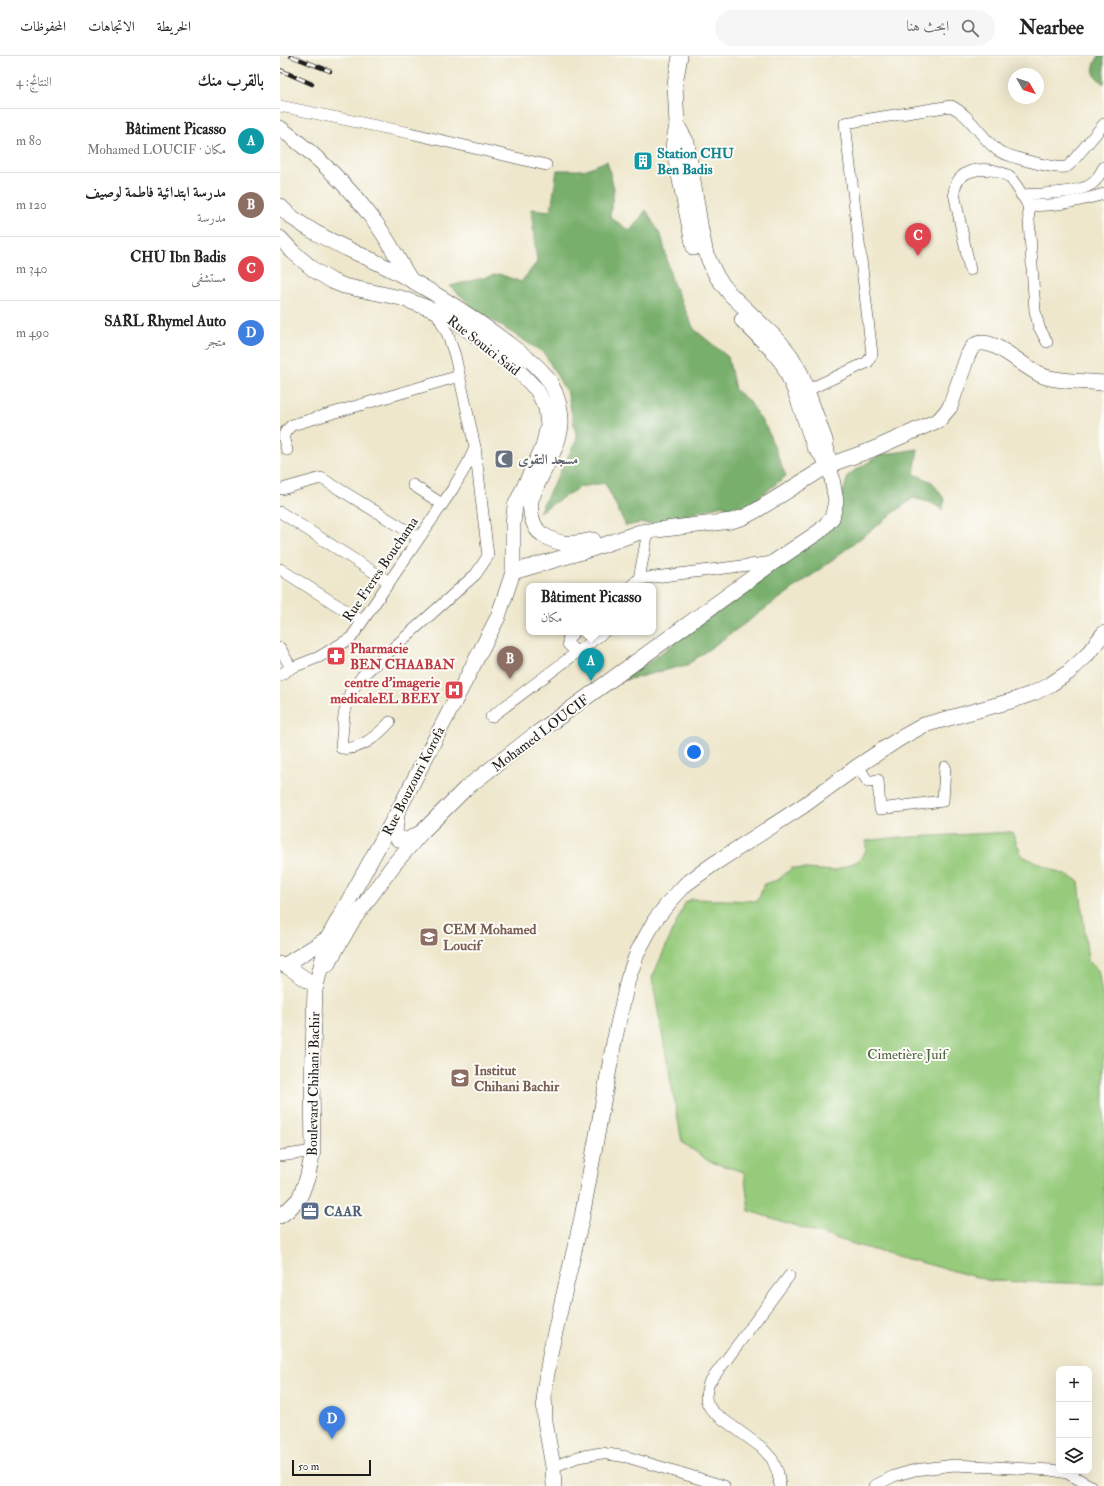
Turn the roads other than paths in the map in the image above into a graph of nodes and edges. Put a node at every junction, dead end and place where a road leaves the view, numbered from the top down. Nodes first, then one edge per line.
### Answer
1 (680, 56) edge
2 (280, 106) edge
3 (1104, 124) edge
4 (280, 128) edge
5 (546, 165) dead end
6 (1104, 167) edge
7 (1104, 194) edge
8 (1021, 195) junction
9 (1028, 205) junction
10 (280, 206) edge
11 (280, 238) edge
12 (286, 251) edge
13 (970, 270) dead end
14 (410, 279) junction
15 (401, 298) junction
16 (436, 311) junction
17 (1047, 342) dead end
18 (459, 376) junction
19 (1104, 383) edge
20 (798, 394) junction
21 (475, 447) junction
22 (286, 450) dead end
23 (829, 465) junction
24 (413, 485) dead end
25 (281, 488) edge
26 (442, 504) junction
27 (280, 512) edge
28 (513, 524) joint
29 (644, 531) junction
30 (419, 538) junction
31 (774, 562) junction
32 (280, 569) edge
33 (513, 572) junction
34 (389, 582) junction
35 (635, 583) edge
36 (362, 621) junction
37 (1104, 633) edge
38 (571, 635) edge
39 (600, 635) edge
40 (280, 648) edge
41 (576, 653) junction
42 (291, 668) junction
43 (280, 675) edge
44 (491, 718) dead end
45 (390, 722) dead end
46 (858, 766) junction
47 (945, 767) dead end
48 (398, 811) junction
49 (422, 832) junction
50 (328, 938) junction
51 (282, 964) edge
52 (315, 988) junction
53 (313, 1151) junction
54 (280, 1156) edge
55 (280, 1216) edge
56 (789, 1276) dead end
57 (553, 1467) junction
58 (554, 1486) edge
59 (724, 1486) edge
60 (780, 1486) edge
61 (874, 1486) edge
62 (1092, 1486) edge

1 - 20 main road, Mohamed LOUCIF
2 - 5 street
3 - 20 street
4 - 14 main road
6 - 8 street
7 - 9 street
8 - 9 street
8 - 13 street
9 - 17 street
10 - 14 main road
11 - 12 main road, Rue Souici Saïd
12 - 15 main road, Rue Souici Saïd
14 - 15 main road
14 - 29 main road
15 - 16 main road, Rue Souici Saïd
16 - 18 street
16 - 28 main road, Rue Souici Saïd
18 - 21 street
18 - 22 street
19 - 23 main road
20 - 23 main road, Mohamed LOUCIF
21 - 26 street, Rue Freres Bouchama
21 - 45 street
23 - 29 main road
23 - 31 main road, Mohamed LOUCIF
24 - 26 street
25 - 30 street
26 - 30 street, Rue Freres Bouchama
27 - 34 street
28 - 33 main road, Rue Bouzouri Korofa
29 - 33 main road
29 - 35 street
30 - 34 street, Rue Freres Bouchama
31 - 35 street
31 - 49 main road, Mohamed LOUCIF
32 - 36 street
33 - 48 main road, Rue Bouzouri Korofa
34 - 36 street, Rue Freres Bouchama
36 - 42 street, Rue Freres Bouchama
37 - 46 main road
38 - 41 street
39 - 41 street
40 - 42 street
41 - 44 street
42 - 43 street, Rue Freres Bouchama
46 - 47 street
46 - 57 main road
48 - 49 main road
48 - 50 main road, Rue Bouzouri Korofa
49 - 52 main road, Mohamed LOUCIF
50 - 51 main road
50 - 52 main road, Rue Bouzouri Korofa
51 - 52 main road
52 - 53 main road, Boulevard Chihani Bachir
53 - 54 street
53 - 55 main road, Boulevard Chihani Bachir
56 - 60 street
57 - 58 main road
57 - 59 street
61 - 62 street

